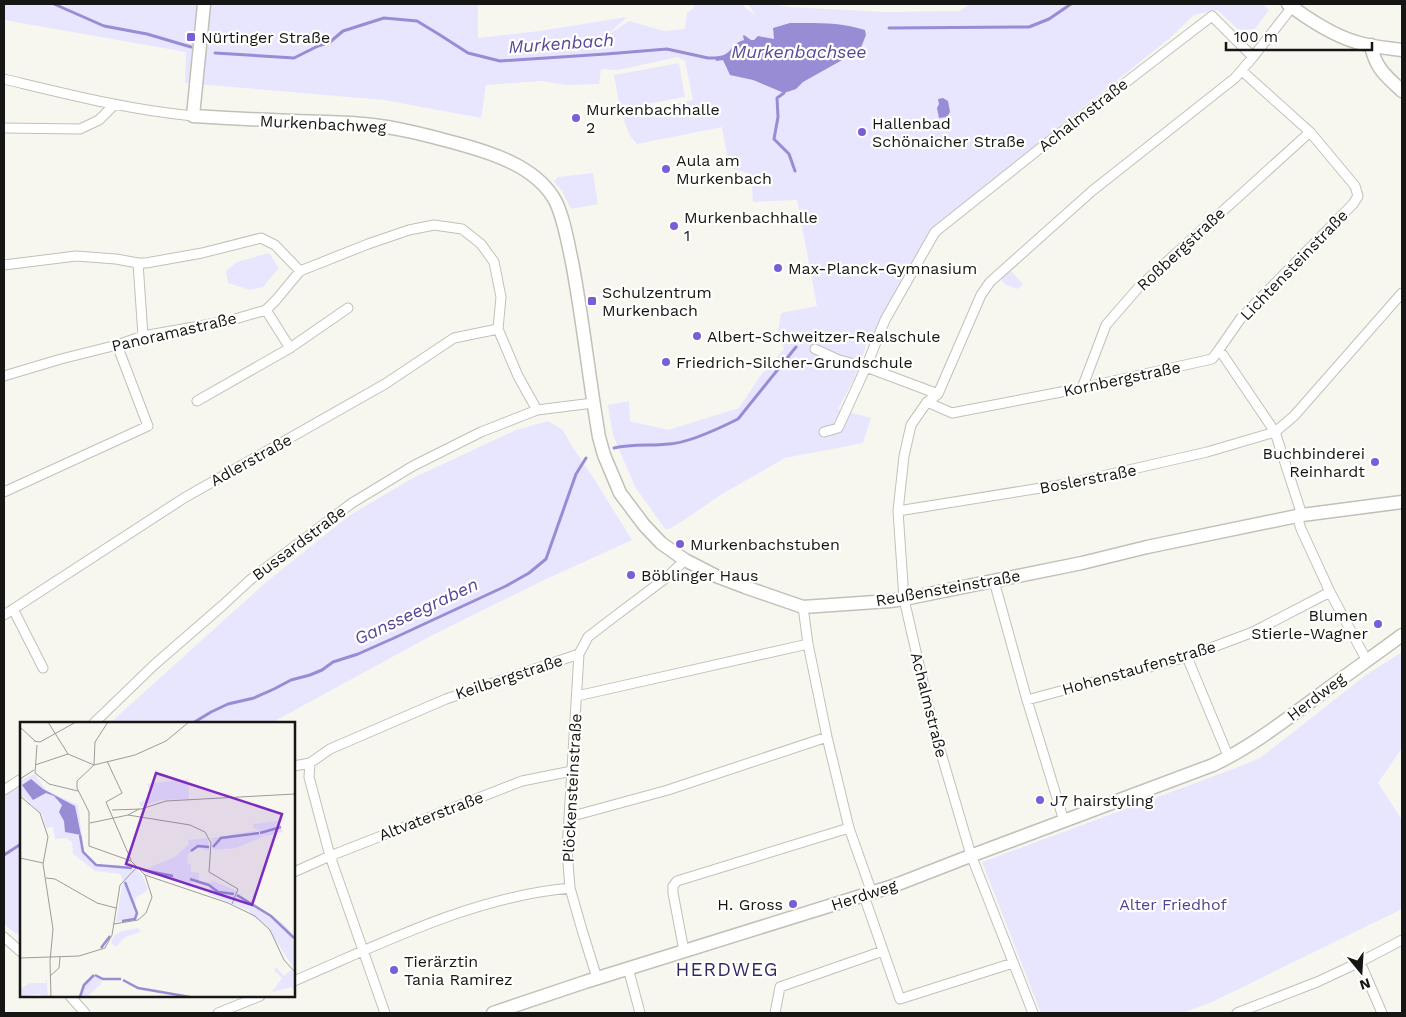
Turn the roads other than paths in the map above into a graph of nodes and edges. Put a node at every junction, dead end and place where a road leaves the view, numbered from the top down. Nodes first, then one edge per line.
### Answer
1 (204, 4) edge
2 (1291, 5) edge
3 (1371, 45) junction
4 (1402, 50) edge
5 (1253, 58) junction
6 (1242, 71) junction
7 (4, 79) edge
8 (1402, 91) edge
9 (114, 105) junction
10 (193, 116) junction
11 (4, 128) edge
12 (1310, 132) junction
13 (138, 263) junction
14 (4, 265) edge
15 (300, 271) junction
16 (1402, 293) edge
17 (348, 308) dead end
18 (266, 310) junction
19 (498, 329) junction
20 (143, 336) junction
21 (117, 345) junction
22 (290, 348) junction
23 (815, 349) dead end
24 (1218, 351) junction
25 (866, 367) junction
26 (4, 376) edge
27 (1082, 388) junction
28 (938, 394) junction
29 (197, 401) dead end
30 (927, 402) junction
31 (594, 403) junction
32 (537, 410) junction
33 (824, 432) dead end
34 (1275, 432) junction
35 (4, 492) edge
36 (1402, 502) edge
37 (898, 511) junction
38 (1300, 515) junction
39 (685, 560) junction
40 (994, 581) junction
41 (1330, 592) junction
42 (904, 599) junction
43 (803, 607) junction
44 (13, 609) junction
45 (4, 615) edge
46 (1402, 636) edge
47 (808, 644) junction
48 (579, 654) junction
49 (1187, 657) junction
50 (1367, 661) junction
51 (43, 668) dead end
52 (577, 696) junction
53 (1027, 700) junction
54 (95, 722) edge
55 (827, 737) junction
56 (1229, 758) junction
57 (310, 763) junction
58 (295, 766) edge
59 (572, 771) junction
60 (20, 780) edge
61 (4, 790) edge
62 (569, 817) junction
63 (1064, 821) junction
64 (849, 828) junction
65 (971, 855) junction
66 (330, 856) junction
67 (295, 872) edge
68 (570, 888) junction
69 (868, 895) junction
70 (4, 937) edge
71 (1402, 940) edge
72 (363, 950) junction
73 (20, 951) edge
74 (684, 951) junction
75 (883, 951) junction
76 (1360, 962) junction
77 (1013, 963) junction
78 (628, 968) junction
79 (597, 978) junction
80 (295, 981) edge
81 (71, 997) edge
82 (258, 997) edge
83 (86, 1013) edge
84 (218, 1013) edge
85 (385, 1013) edge
86 (493, 1013) edge
87 (640, 1013) edge
88 (775, 1013) edge
89 (1033, 1013) edge
90 (1237, 1013) edge
91 (1382, 1013) edge

1 - 10 street
2 - 3 street
2 - 5 street
3 - 4 street
3 - 8 street
5 - 6 street
5 - 25 street, Achalmstraße
6 - 12 street, Lichtensteinstraße
6 - 28 street
7 - 9 street, Murkenbachweg
9 - 10 street, Murkenbachweg
9 - 11 street
10 - 31 street, Murkenbachweg
12 - 24 street, Lichtensteinstraße
12 - 27 street, Roßbergstraße
13 - 14 street
13 - 15 street
13 - 20 street
15 - 18 street
15 - 19 street
16 - 34 street
17 - 22 street
18 - 20 street, Panoramastraße
18 - 22 street
19 - 32 street
19 - 44 street, Adlerstraße
20 - 21 street, Panoramastraße
21 - 26 street, Panoramastraße
21 - 35 street
22 - 29 street
23 - 25 street
24 - 27 street, Kornbergstraße
24 - 34 street
25 - 28 street
25 - 33 street, Achalmstraße
27 - 30 street, Kornbergstraße
28 - 30 street, Achalmstraße
30 - 37 street, Achalmstraße
31 - 32 street
31 - 39 street, Reußensteinstraße
32 - 54 street, Bussardstraße
34 - 37 street, Boslerstraße
34 - 38 street
36 - 38 street, Reußensteinstraße
37 - 42 street, Achalmstraße
38 - 40 street, Reußensteinstraße
38 - 41 street
39 - 43 street, Reußensteinstraße
39 - 48 street, Keilbergstraße
40 - 42 street, Reußensteinstraße
40 - 53 street
41 - 49 street, Hohenstaufenstraße
41 - 50 street
42 - 43 street, Reußensteinstraße
42 - 65 street, Achalmstraße
43 - 47 street
44 - 45 street, Adlerstraße
44 - 51 street
46 - 50 street, Herdweg
47 - 52 street
47 - 55 street
48 - 52 street, Plöckensteinstraße
48 - 57 street, Keilbergstraße
49 - 53 street, Hohenstaufenstraße
49 - 56 street
50 - 56 street, Herdweg
52 - 59 street, Plöckensteinstraße
53 - 63 street
55 - 62 street
55 - 64 street
56 - 63 street, Herdweg
57 - 58 street, Keilbergstraße
57 - 66 street
59 - 62 street, Plöckensteinstraße
59 - 66 street, Altvaterstraße
60 - 61 street
62 - 68 street, Plöckensteinstraße
63 - 65 street, Herdweg
64 - 69 street
64 - 74 street
65 - 69 street, Herdweg
65 - 77 street, Achalmstraße
66 - 67 street, Altvaterstraße
66 - 72 street
68 - 72 street
68 - 79 street, Plöckensteinstraße
69 - 74 street, Herdweg
69 - 75 street
70 - 73 street
71 - 76 street
72 - 80 street
72 - 85 street
74 - 78 street, Herdweg
75 - 77 street
75 - 88 street
76 - 90 street
76 - 91 street
77 - 89 street, Achalmstraße
78 - 79 street, Herdweg
78 - 87 street
79 - 86 street, Herdweg
81 - 83 street
82 - 84 street

